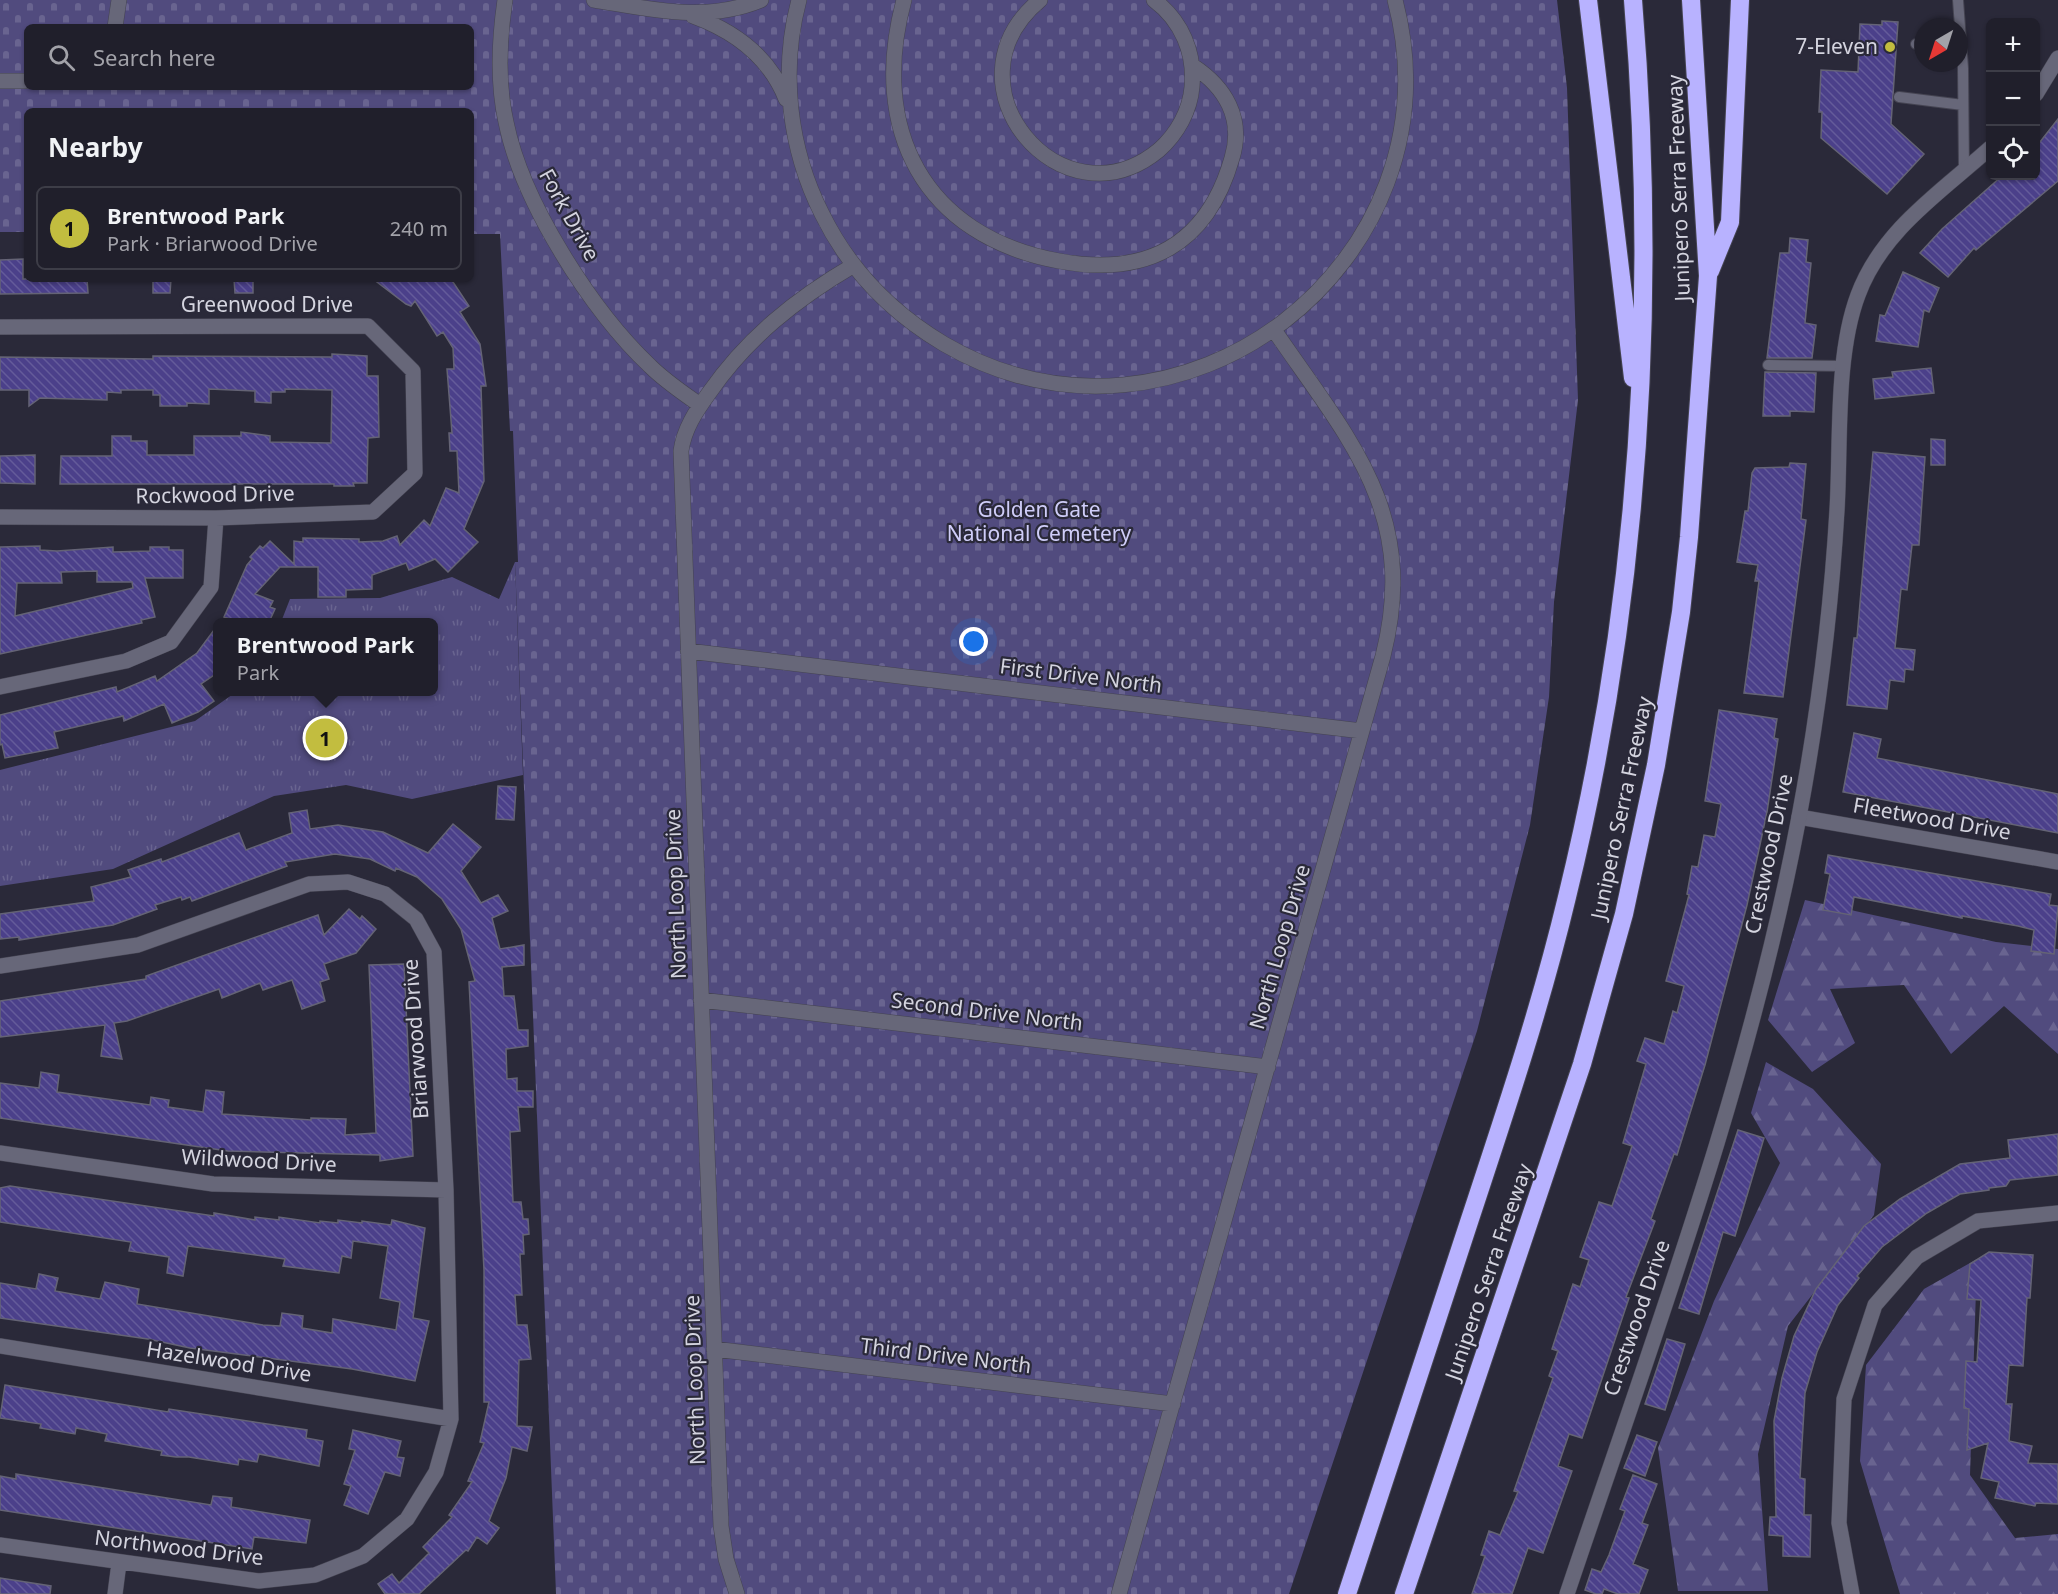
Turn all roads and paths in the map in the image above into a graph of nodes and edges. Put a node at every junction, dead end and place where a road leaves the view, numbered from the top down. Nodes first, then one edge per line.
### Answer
1 (119, 0) edge
2 (505, 0) edge
3 (594, 0) edge
4 (761, 0) edge
5 (799, 0) edge
6 (904, 0) edge
7 (1040, 0) edge
8 (1154, 0) edge
9 (1395, 0) edge
10 (1588, 0) edge
11 (1633, 0) edge
12 (1691, 0) edge
13 (1740, 0) edge
14 (1958, 0) edge
15 (688, 14) junction
16 (1959, 18) edge
17 (115, 24) edge
18 (2058, 58) edge
19 (1192, 66) junction
20 (1961, 72) edge
21 (0, 81) edge
22 (24, 81) edge
23 (2040, 87) edge
24 (1899, 97) dead end
25 (1963, 105) junction
26 (792, 122) junction
27 (1986, 152) edge
28 (1964, 171) junction
29 (854, 265) junction
30 (1708, 276) junction
31 (0, 327) edge
32 (1274, 330) junction
33 (1768, 365) dead end
34 (1844, 366) junction
35 (700, 405) junction
36 (1639, 430) junction
37 (415, 473) joint
38 (0, 517) edge
39 (216, 518) junction
40 (688, 651) junction
41 (0, 687) edge
42 (1362, 731) junction
43 (1799, 817) junction
44 (2058, 862) edge
45 (0, 966) edge
46 (701, 1000) junction
47 (1268, 1067) junction
48 (0, 1153) edge
49 (446, 1190) junction
50 (2058, 1213) edge
51 (0, 1346) edge
52 (714, 1349) junction
53 (1173, 1404) junction
54 (451, 1419) junction
55 (0, 1545) edge
56 (120, 1563) junction
57 (115, 1594) edge
58 (737, 1594) edge
59 (1119, 1594) edge
60 (1347, 1594) edge
61 (1404, 1594) edge
62 (1566, 1594) edge
63 (1852, 1594) edge

1 - 17 street
2 - 35 street, Fork Drive
3 - 15 street
4 - 15 street
5 - 26 street
6 - 19 street
7 - 19 street
8 - 19 street
9 - 32 street
10 - 36 highway
11 - 36 highway, Junipero Serra Freeway
12 - 30 highway, Junipero Serra Freeway
13 - 30 highway
14 - 16 lane
15 - 26 street
18 - 23 street
20 - 25 lane
21 - 22 street
24 - 25 lane
25 - 28 lane
26 - 29 street
27 - 28 street, Crestwood Drive
28 - 34 street, Crestwood Drive
29 - 32 street
29 - 35 street, North Loop Drive
30 - 61 highway, Junipero Serra Freeway
31 - 37 street, Greenwood Drive
32 - 42 street, North Loop Drive
33 - 34 lane
34 - 43 street, Crestwood Drive
35 - 40 street, North Loop Drive
36 - 60 highway, Junipero Serra Freeway
37 - 39 street, Rockwood Drive
38 - 39 street, Rockwood Drive
39 - 41 street
40 - 42 street, First Drive North
40 - 46 street, North Loop Drive
42 - 47 street, North Loop Drive
43 - 44 street, Fleetwood Drive
43 - 62 street, Crestwood Drive
45 - 49 street, Briarwood Drive
46 - 47 street, Second Drive North
46 - 52 street, North Loop Drive
47 - 53 street, North Loop Drive
48 - 49 street, Wildwood Drive
49 - 54 street, Briarwood Drive
50 - 63 street
51 - 54 street, Hazelwood Drive
52 - 53 street, Third Drive North
52 - 58 street, North Loop Drive
53 - 59 street, North Loop Drive
54 - 56 street, Northwood Drive
55 - 56 street, Northwood Drive
56 - 57 street

